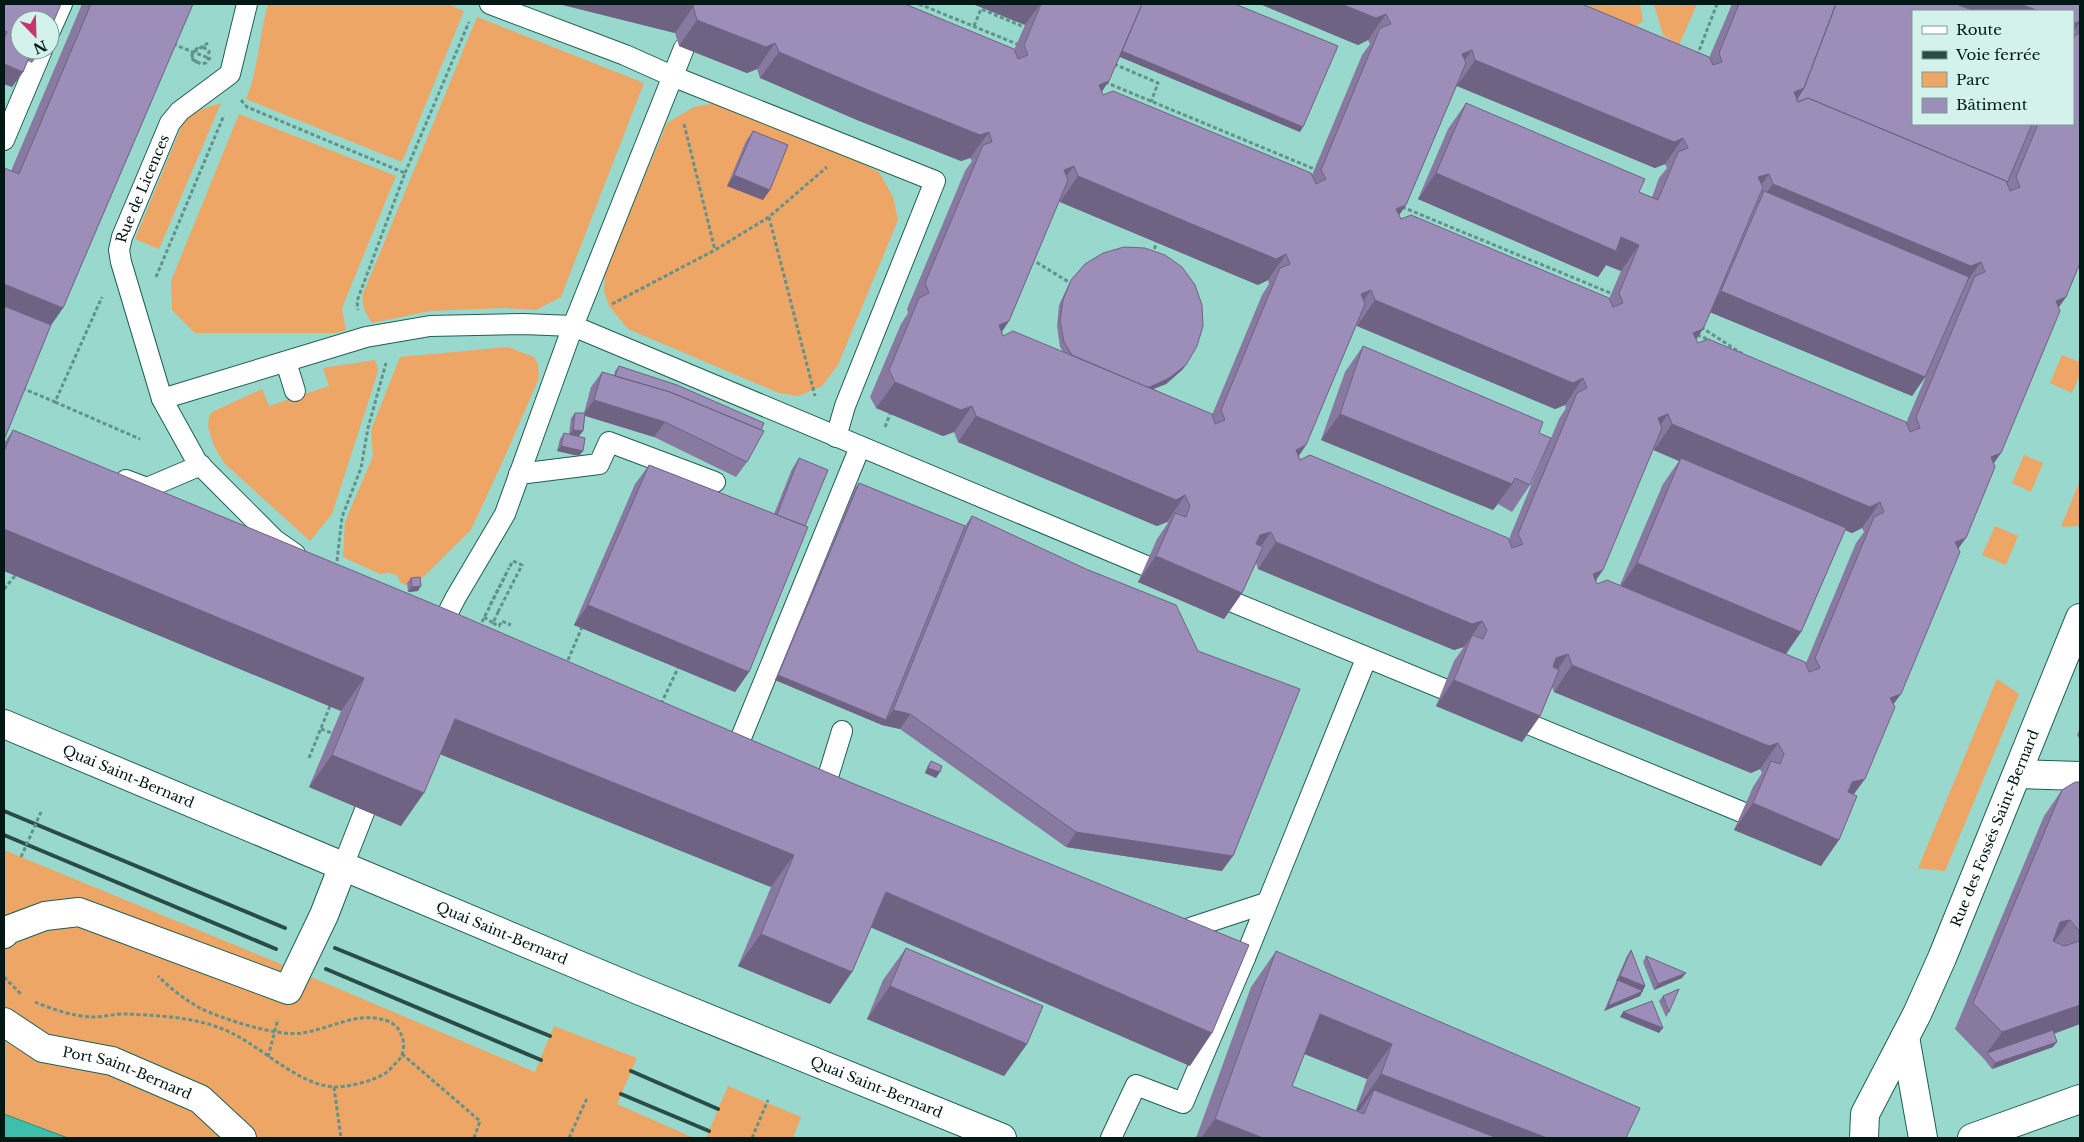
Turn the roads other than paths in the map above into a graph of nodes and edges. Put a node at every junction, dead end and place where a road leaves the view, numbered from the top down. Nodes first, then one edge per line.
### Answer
1 (247, 4) edge
2 (490, 4) edge
3 (684, 48) dead end
4 (38, 60) edge
5 (672, 76) junction
6 (4, 140) edge
7 (573, 326) junction
8 (286, 362) junction
9 (295, 391) dead end
10 (162, 399) junction
11 (830, 434) junction
12 (860, 447) junction
13 (201, 465) junction
14 (113, 474) edge
15 (519, 474) junction
16 (715, 482) dead end
17 (308, 562) edge
18 (2080, 618) edge
19 (433, 645) edge
20 (1366, 659) junction
21 (4, 724) edge
22 (842, 731) dead end
23 (737, 744) edge
24 (2018, 774) junction
25 (2080, 776) edge
26 (827, 780) edge
27 (364, 810) edge
28 (1749, 815) dead end
29 (343, 866) junction
30 (1266, 903) junction
31 (4, 934) edge
32 (1246, 958) junction
33 (4, 1022) edge
34 (1906, 1038) junction
35 (2080, 1099) edge
36 (242, 1138) edge
37 (1002, 1138) edge
38 (1111, 1138) edge
39 (1864, 1138) edge
40 (1923, 1138) edge
41 (1972, 1138) edge

1 - 10 lane, Rue de Licences
2 - 5 lane
3 - 5 lane
4 - 6 lane
5 - 7 lane
5 - 11 lane
7 - 8 lane
7 - 11 lane
7 - 15 lane
8 - 9 lane
8 - 10 lane
10 - 13 lane, Rue de Licences
11 - 12 lane
12 - 20 lane
12 - 23 lane
13 - 14 lane
13 - 17 lane, Rue de Licences
15 - 16 lane
15 - 19 lane
18 - 24 street, Rue des Fossés Saint-Bernard
20 - 28 lane
20 - 30 lane
21 - 29 street, Quai Saint-Bernard
22 - 26 lane
24 - 25 street
24 - 34 street, Rue des Fossés Saint-Bernard
27 - 29 lane
29 - 31 street
29 - 37 street, Quai Saint-Bernard
30 - 32 lane
30 - 32 lane
32 - 38 lane
33 - 36 street, Port Saint-Bernard
34 - 39 street, Rue des Fossés Saint-Bernard
34 - 40 street
35 - 41 street

